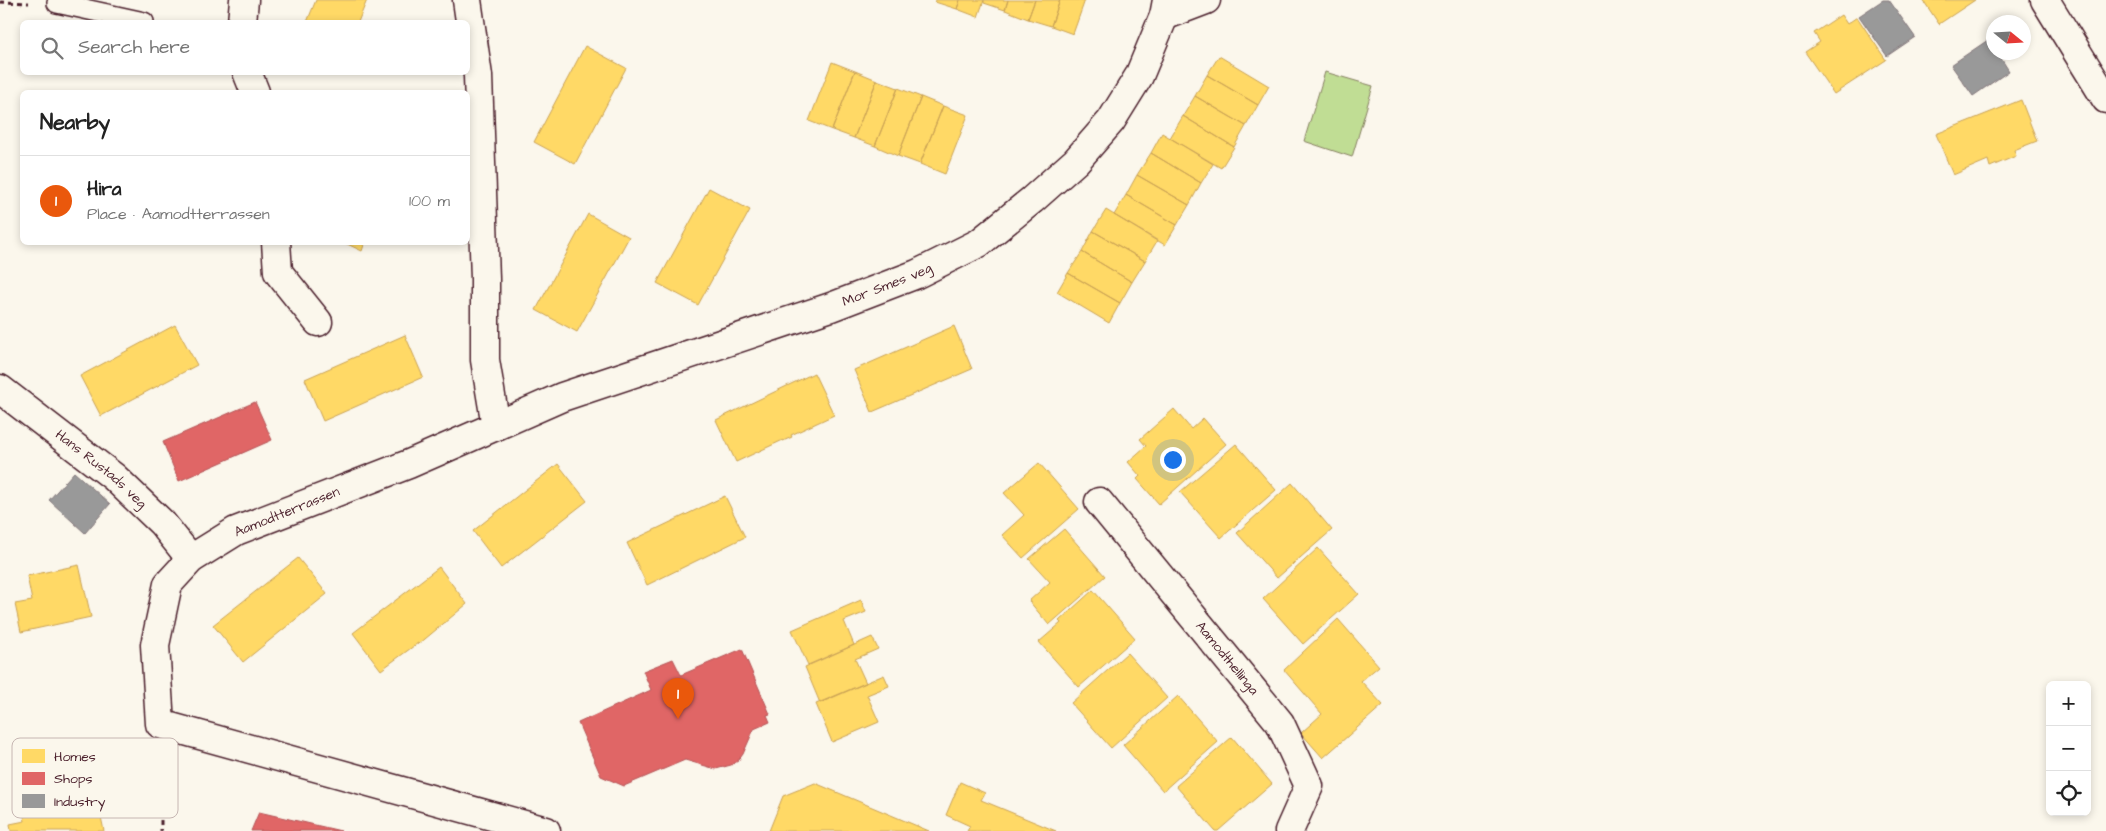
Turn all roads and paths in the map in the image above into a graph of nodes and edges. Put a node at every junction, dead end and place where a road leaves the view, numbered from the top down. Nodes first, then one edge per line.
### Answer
1 (244, 0) edge
2 (467, 0) edge
3 (1206, 0) edge
4 (2045, 0) edge
5 (57, 3) dead end
6 (1166, 8) edge
7 (135, 20) edge
8 (242, 20) edge
9 (470, 20) edge
10 (470, 21) edge
11 (248, 75) edge
12 (254, 90) edge
13 (2106, 99) edge
14 (276, 245) edge
15 (318, 322) dead end
16 (0, 389) edge
17 (496, 426) junction
18 (1099, 502) dead end
19 (191, 559) junction
20 (160, 724) junction
21 (160, 738) edge
22 (161, 818) edge
23 (161, 831) edge
24 (546, 831) edge
25 (1289, 831) edge

1 - 8 street
2 - 9 street
3 - 6 street
4 - 13 street
5 - 7 lane
6 - 17 street, Mor Smes veg
10 - 17 street
11 - 12 street
14 - 15 street
16 - 19 street, Hans Rustads veg
17 - 19 street, Aamodtterrassen
18 - 25 street, Aamodthellinga
19 - 20 street, Aamodtterrassen
20 - 21 path
20 - 24 street
22 - 23 path

